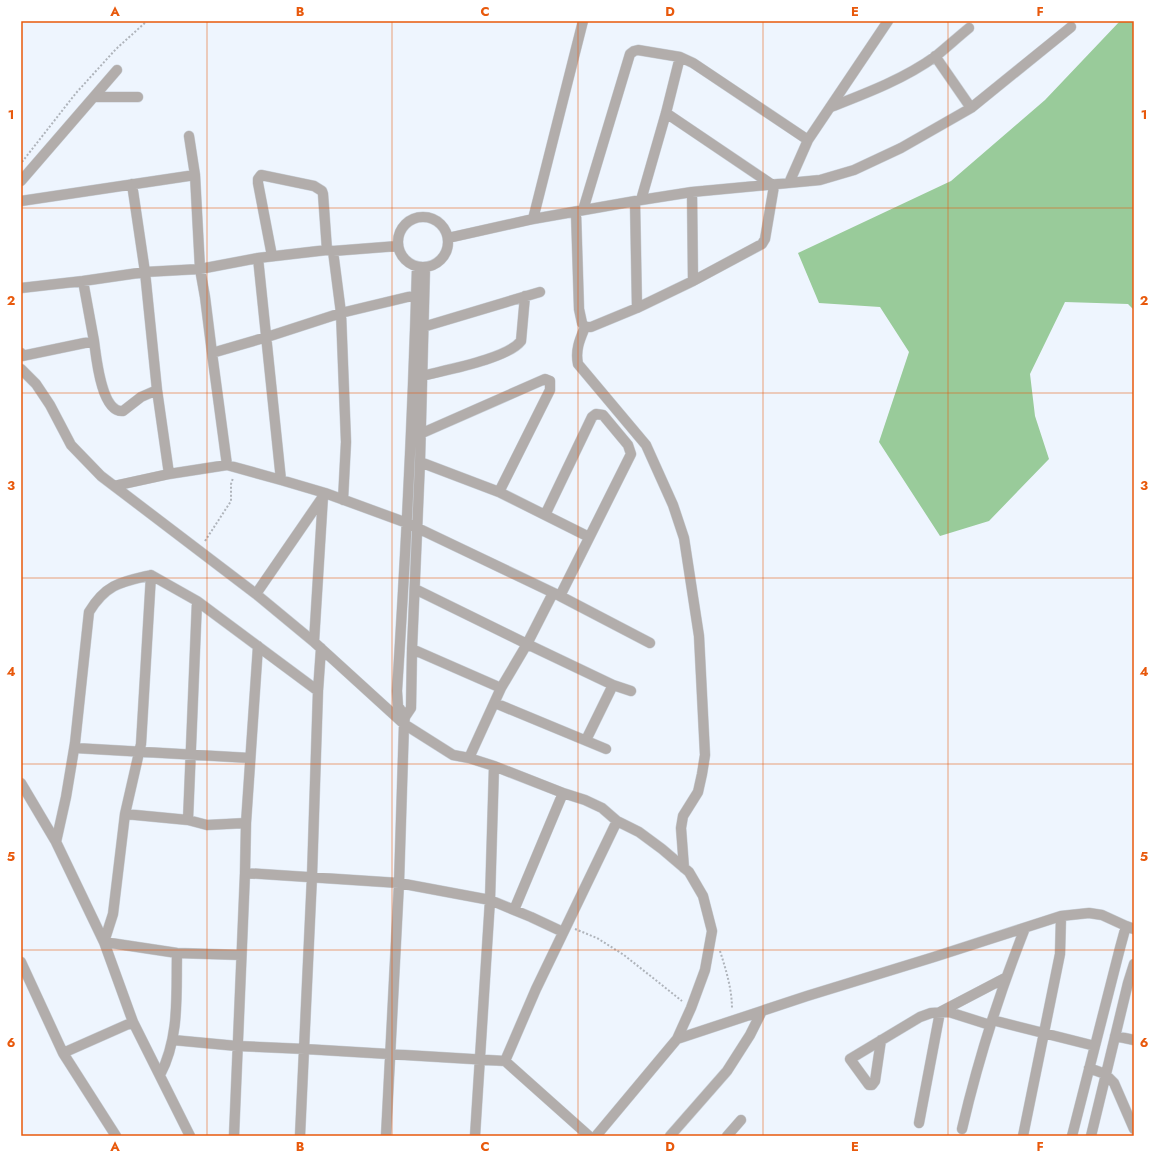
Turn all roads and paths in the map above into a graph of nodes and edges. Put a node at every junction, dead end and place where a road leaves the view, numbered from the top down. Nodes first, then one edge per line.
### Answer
1 (147, 21) edge
2 (583, 21) edge
3 (888, 21) edge
4 (1071, 27) dead end
5 (969, 28) dead end
6 (935, 56) junction
7 (680, 57) junction
8 (117, 70) dead end
9 (94, 97) junction
10 (138, 97) dead end
11 (830, 107) junction
12 (971, 108) junction
13 (666, 113) junction
14 (189, 136) dead end
15 (808, 140) junction
16 (21, 163) edge
17 (195, 175) junction
18 (21, 180) edge
19 (788, 183) junction
20 (132, 184) junction
21 (774, 186) junction
22 (692, 192) junction
23 (638, 200) junction
24 (21, 201) edge
25 (580, 211) junction
26 (533, 219) junction
27 (448, 238) junction
28 (398, 246) junction
29 (330, 251) junction
30 (272, 256) junction
31 (258, 258) junction
32 (421, 267) junction
33 (200, 269) junction
34 (145, 272) junction
35 (83, 281) junction
36 (693, 281) junction
37 (21, 288) edge
38 (540, 292) dead end
39 (416, 295) junction
40 (525, 296) junction
41 (636, 308) junction
42 (341, 313) junction
43 (585, 326) junction
44 (423, 327) junction
45 (267, 337) junction
46 (94, 341) junction
47 (212, 353) junction
48 (22, 354) edge
49 (21, 369) edge
50 (418, 375) junction
51 (157, 390) junction
52 (420, 434) junction
53 (420, 462) junction
54 (232, 466) junction
55 (169, 474) junction
56 (281, 480) junction
57 (114, 486) junction
58 (499, 492) junction
59 (324, 495) junction
60 (343, 500) junction
61 (545, 515) junction
62 (407, 523) junction
63 (417, 527) junction
64 (589, 537) junction
65 (198, 551) junction
66 (151, 575) junction
67 (415, 589) junction
68 (256, 594) junction
69 (557, 594) junction
70 (197, 601) junction
71 (650, 643) dead end
72 (527, 644) junction
73 (317, 645) junction
74 (258, 646) junction
75 (412, 649) junction
76 (613, 685) junction
77 (501, 688) junction
78 (318, 691) junction
79 (632, 691) dead end
80 (495, 703) junction
81 (404, 721) junction
82 (586, 740) junction
83 (75, 748) junction
84 (606, 749) dead end
85 (139, 752) junction
86 (191, 755) junction
87 (250, 758) junction
88 (469, 758) junction
89 (494, 766) junction
90 (22, 785) edge
91 (563, 793) junction
92 (125, 814) junction
93 (188, 820) junction
94 (617, 821) junction
95 (246, 823) junction
96 (56, 842) junction
97 (684, 868) junction
98 (245, 873) junction
99 (312, 876) junction
100 (399, 883) junction
101 (490, 900) junction
102 (514, 910) junction
103 (1061, 916) junction
104 (565, 928) junction
105 (1025, 928) junction
106 (1130, 928) edge
107 (712, 932) junction
108 (104, 942) junction
109 (177, 953) junction
110 (241, 955) junction
111 (21, 962) edge
112 (1134, 964) edge
113 (1005, 978) junction
114 (691, 1008) junction
115 (762, 1011) junction
116 (940, 1012) junction
117 (133, 1022) junction
118 (731, 1022) junction
119 (991, 1022) junction
120 (1043, 1034) junction
121 (1115, 1036) junction
122 (677, 1039) junction
123 (173, 1040) junction
124 (881, 1040) dead end
125 (1134, 1040) edge
126 (238, 1046) junction
127 (1095, 1046) junction
128 (305, 1049) junction
129 (63, 1053) junction
130 (391, 1054) junction
131 (480, 1059) junction
132 (505, 1061) junction
133 (1089, 1068) junction
134 (1105, 1074) junction
135 (160, 1075) junction
136 (741, 1120) dead end
137 (919, 1123) dead end
138 (962, 1129) dead end
139 (1134, 1129) edge
140 (116, 1136) edge
141 (190, 1136) edge
142 (234, 1136) edge
143 (300, 1136) edge
144 (386, 1136) edge
145 (475, 1136) edge
146 (589, 1136) edge
147 (596, 1136) edge
148 (670, 1136) edge
149 (727, 1136) edge
150 (1023, 1136) edge
151 (1072, 1136) edge
152 (1090, 1136) edge

1 - 16 path
2 - 26 street
3 - 11 street
4 - 12 street
5 - 6 street
6 - 11 street
6 - 12 street
7 - 13 street
7 - 15 street
7 - 25 street
8 - 9 street
9 - 10 street
9 - 18 street
11 - 15 street
12 - 19 street
13 - 21 street
13 - 23 street
14 - 17 street
15 - 19 street
17 - 20 street
17 - 33 street
19 - 21 street
20 - 24 street
20 - 34 street
21 - 22 street
21 - 36 street
22 - 23 street
22 - 36 street
23 - 25 street
23 - 41 street
25 - 26 street
25 - 43 street
26 - 27 street
27 - 28 street
27 - 32 street
28 - 29 street
28 - 32 street
29 - 30 street
29 - 30 street
29 - 42 street
30 - 31 street
31 - 33 street
31 - 45 street
32 - 39 street
32 - 44 street
33 - 34 street
33 - 47 street
34 - 35 street
34 - 51 street
35 - 37 street
35 - 46 street
36 - 41 street
38 - 40 street
39 - 42 street
39 - 50 street
40 - 44 street
40 - 50 street
41 - 43 street
42 - 45 street
42 - 60 street
43 - 97 street
44 - 50 street
45 - 47 street
45 - 56 street
46 - 48 street
46 - 51 street
47 - 54 street
48 - 49 street
49 - 57 street
50 - 52 street
50 - 62 street
51 - 55 street
52 - 53 street
52 - 58 street
53 - 58 street
53 - 63 street
54 - 55 street
54 - 56 street
54 - 65 path
55 - 57 street
56 - 59 street
57 - 65 street
58 - 61 street
59 - 60 street
59 - 68 street
59 - 73 street
60 - 62 street
61 - 64 street
61 - 64 street
62 - 63 street
62 - 81 street
63 - 67 street
63 - 69 street
64 - 69 street
65 - 68 street
66 - 70 street
66 - 83 street
66 - 85 street
67 - 72 street
67 - 75 street
68 - 73 street
69 - 71 street
69 - 72 street
70 - 74 street
70 - 86 street
72 - 76 street
72 - 77 street
73 - 78 street
73 - 81 street
74 - 78 street
74 - 87 street
75 - 77 street
75 - 81 street
76 - 79 street
76 - 82 street
77 - 80 street
78 - 99 street
80 - 82 street
80 - 88 street
81 - 88 street
81 - 100 street
82 - 84 street
83 - 85 street
83 - 96 street
85 - 86 street
85 - 92 street
86 - 87 street
86 - 93 street
87 - 95 street
88 - 89 street
89 - 91 street
89 - 101 street
90 - 96 street
91 - 94 street
91 - 102 street
92 - 93 street
92 - 108 street
93 - 95 street
94 - 97 street
94 - 104 street
95 - 98 street
96 - 108 street
97 - 107 street
98 - 99 street
98 - 110 street
99 - 100 street
99 - 128 street
100 - 101 street
100 - 130 street
101 - 102 street
101 - 131 street
102 - 104 street
103 - 105 street
103 - 106 street
103 - 120 street
104 - 114 path
104 - 132 street
105 - 113 street
105 - 115 street
106 - 127 street
107 - 114 street
107 - 118 path
108 - 109 street
108 - 117 street
109 - 110 street
109 - 123 street
110 - 126 street
111 - 129 street
112 - 121 street
113 - 116 street
113 - 119 street
114 - 122 street
115 - 118 street
115 - 148 street
116 - 119 street
116 - 124 street
116 - 137 street
117 - 129 street
117 - 135 street
118 - 122 street
119 - 120 street
119 - 138 street
120 - 127 street
120 - 150 street
121 - 125 street
121 - 134 street
122 - 147 street
123 - 126 street
123 - 135 street
126 - 128 street
126 - 142 street
127 - 133 street
128 - 130 street
128 - 143 street
129 - 140 street
130 - 131 street
130 - 144 street
131 - 132 street
131 - 145 street
132 - 146 street
133 - 134 street
133 - 151 street
134 - 139 street
134 - 152 street
135 - 141 street
136 - 149 street

